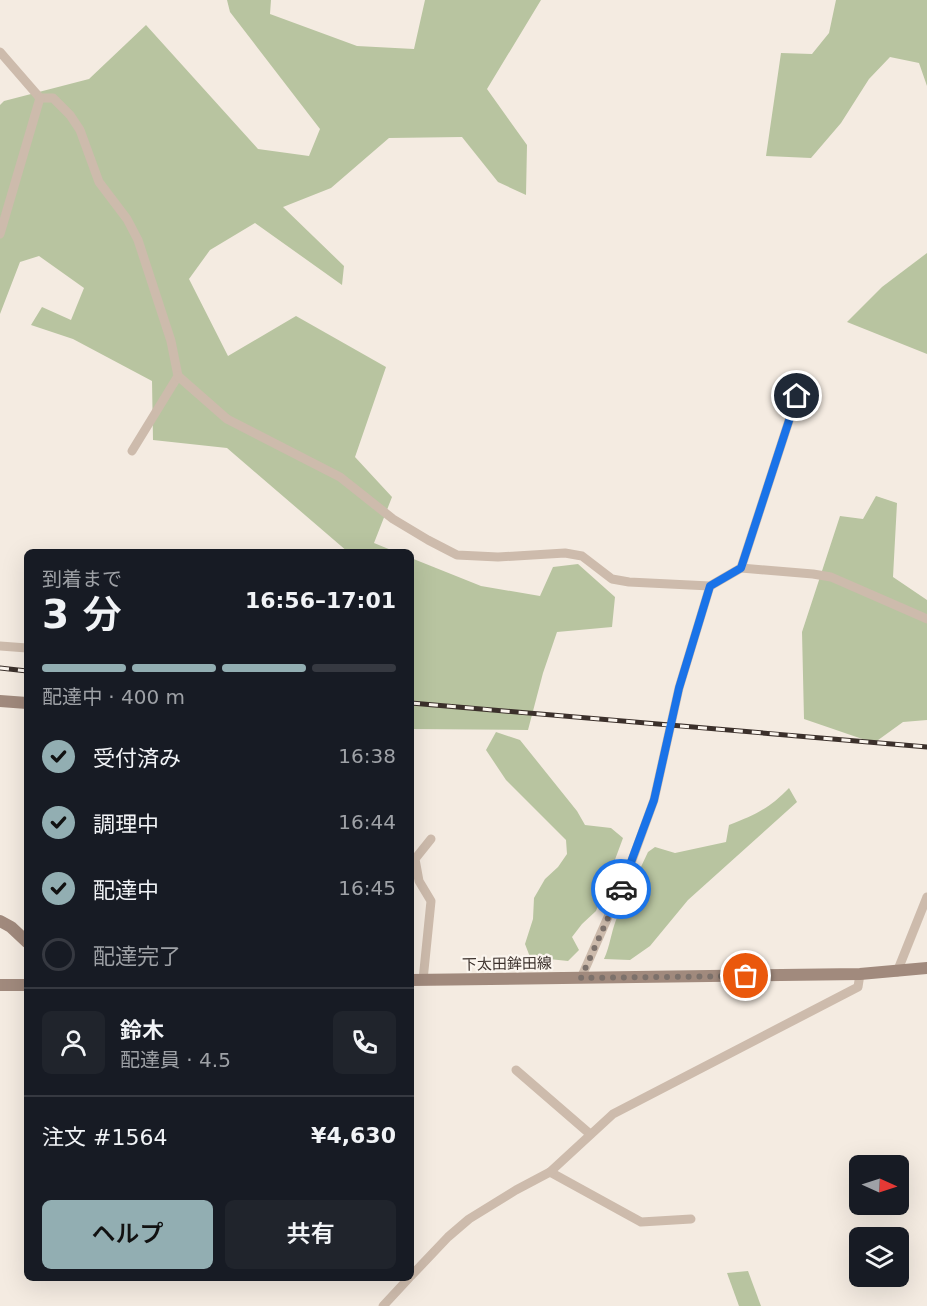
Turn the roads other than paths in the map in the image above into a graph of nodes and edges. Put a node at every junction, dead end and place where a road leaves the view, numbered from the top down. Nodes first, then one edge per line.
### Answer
1 (2, 57) edge
2 (40, 98) junction
3 (0, 234) edge
4 (177, 376) junction
5 (797, 396) dead end
6 (132, 451) dead end
7 (741, 568) junction
8 (710, 586) junction
9 (927, 619) edge
10 (0, 646) edge
11 (24, 648) edge
12 (0, 701) edge
13 (24, 703) edge
14 (431, 839) dead end
15 (927, 897) edge
16 (0, 921) edge
17 (24, 939) edge
18 (927, 968) edge
19 (897, 972) junction
20 (860, 974) junction
21 (581, 978) junction
22 (417, 980) edge
23 (0, 985) edge
24 (24, 985) edge
25 (516, 1070) dead end
26 (590, 1134) junction
27 (550, 1172) junction
28 (692, 1219) dead end
29 (414, 1273) edge
30 (406, 1281) edge
31 (383, 1306) edge

1 - 2 street
2 - 3 street
2 - 4 street
4 - 6 street
4 - 8 street
5 - 7 street
7 - 8 street
7 - 9 street
8 - 21 street
10 - 11 street
12 - 13 main road
14 - 22 street
15 - 19 street
16 - 17 main road
18 - 19 main road, 下太田鉾田線
19 - 20 main road, 下太田鉾田線
20 - 21 main road, 下太田鉾田線
20 - 26 street
21 - 22 main road, 下太田鉾田線
23 - 24 main road
25 - 26 street
26 - 27 street
27 - 28 street
27 - 29 street
30 - 31 street

